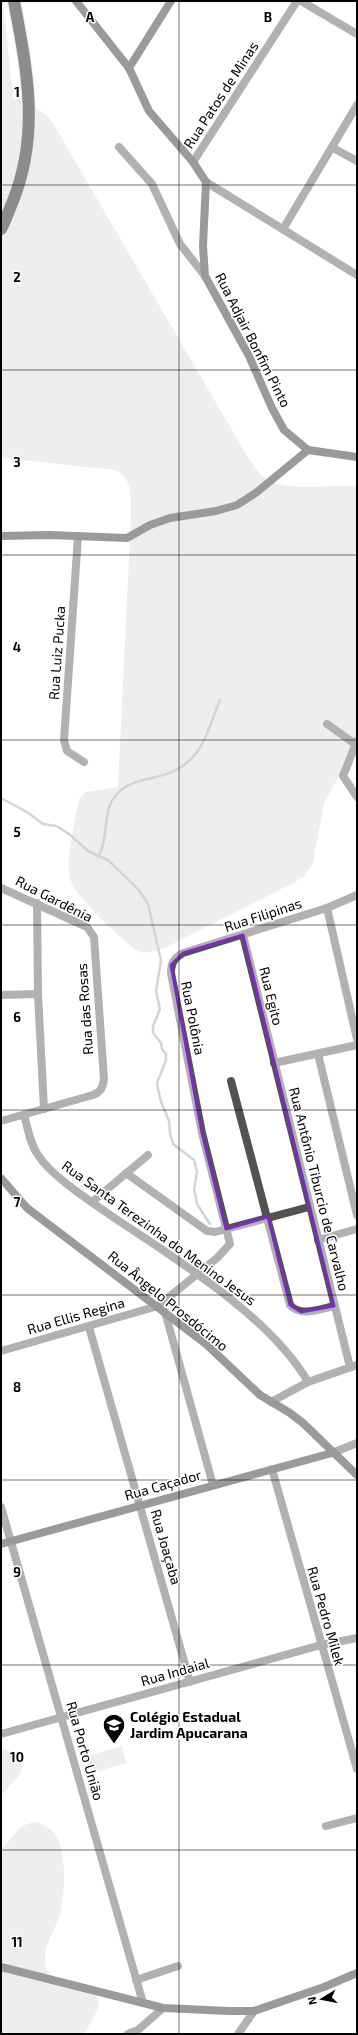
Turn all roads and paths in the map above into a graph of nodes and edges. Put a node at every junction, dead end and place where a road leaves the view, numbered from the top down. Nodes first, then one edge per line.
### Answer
1 (14, 1) edge
2 (76, 1) edge
3 (171, 1) edge
4 (297, 1) edge
5 (302, 1) edge
6 (357, 34) edge
7 (128, 68) junction
8 (357, 105) edge
9 (119, 147) dead end
10 (333, 148) junction
11 (357, 161) edge
12 (194, 162) junction
13 (206, 182) junction
14 (1, 229) edge
15 (282, 230) junction
16 (357, 275) edge
17 (205, 276) junction
18 (308, 450) junction
19 (357, 457) edge
20 (1, 536) edge
21 (78, 536) junction
22 (327, 724) dead end
23 (356, 743) edge
24 (84, 762) dead end
25 (357, 797) edge
26 (1, 888) edge
27 (357, 895) edge
28 (37, 903) junction
29 (327, 908) junction
30 (242, 935) junction
31 (94, 937) joint
32 (176, 958) joint
33 (38, 994) junction
34 (1, 995) edge
35 (357, 1038) edge
36 (357, 1045) edge
37 (318, 1054) junction
38 (274, 1063) junction
39 (231, 1082) dead end
40 (44, 1109) junction
41 (24, 1115) junction
42 (1, 1121) edge
43 (148, 1155) dead end
44 (126, 1173) junction
45 (1, 1178) edge
46 (92, 1202) junction
47 (309, 1207) junction
48 (357, 1215) edge
49 (268, 1217) junction
50 (357, 1229) edge
51 (226, 1230) junction
52 (318, 1240) junction
53 (197, 1274) junction
54 (158, 1306) junction
55 (334, 1306) junction
56 (165, 1312) junction
57 (90, 1327) junction
58 (1, 1351) edge
59 (353, 1366) edge
60 (308, 1382) junction
61 (271, 1402) junction
62 (357, 1443) edge
63 (332, 1452) junction
64 (272, 1469) junction
65 (357, 1474) edge
66 (213, 1485) junction
67 (141, 1506) junction
68 (1, 1507) edge
69 (10, 1541) junction
70 (1, 1544) edge
71 (357, 1638) edge
72 (320, 1645) junction
73 (190, 1682) junction
74 (62, 1718) junction
75 (1, 1734) edge
76 (357, 1769) edge
77 (357, 1818) edge
78 (326, 1826) dead end
79 (178, 1966) dead end
80 (1, 1967) edge
81 (357, 1973) edge
82 (136, 1980) junction
83 (143, 2003) junction
84 (163, 2008) junction
85 (254, 2010) junction
86 (140, 2032) edge
87 (128, 2034) edge
88 (238, 2034) edge

1 - 14 highway
2 - 7 street
3 - 7 street
4 - 12 street, Rua Patos de Minas
5 - 6 street
7 - 12 street
8 - 10 street
9 - 17 street
10 - 11 street
10 - 15 street
12 - 13 street
13 - 15 street
13 - 17 street, Rua Adjair Bonfim Pinto
15 - 16 street
17 - 18 street, Rua Adjair Bonfim Pinto
18 - 19 street
18 - 21 street
20 - 21 street
21 - 24 street, Rua Luiz Pucka
22 - 23 street
23 - 25 street
26 - 28 street, Rua Gardênia
27 - 29 street, Rua Filipinas
28 - 31 street, Rua Gardênia
28 - 33 street
29 - 30 street, Rua Filipinas
29 - 35 street
30 - 32 street, Rua Filipinas
30 - 38 street, Rua Egito
31 - 40 street, Rua das Rosas
32 - 51 street, Rua Polônia
33 - 34 street
33 - 40 street
36 - 37 street
37 - 38 street
37 - 48 street
38 - 47 street, Rua Antônio Tiburcio de Carvalho
39 - 49 street
40 - 41 street
41 - 42 street
41 - 46 street, Rua Santa Terezinha do Menino Jesus
43 - 44 street
44 - 46 street
44 - 51 street
45 - 54 street, Rua Ângelo Prosdócimo
46 - 53 street, Rua Santa Terezinha do Menino Jesus
47 - 49 street
47 - 52 street, Rua Antônio Tiburcio de Carvalho
49 - 51 street
49 - 55 street
50 - 52 street
51 - 53 street, Rua Polônia
52 - 55 street, Rua Antônio Tiburcio de Carvalho
53 - 54 street
53 - 60 street, Rua Santa Terezinha do Menino Jesus
54 - 56 street, Rua Ângelo Prosdócimo
54 - 57 street, Rua Ellis Regina
55 - 59 street, Rua Antônio Tiburcio de Carvalho
56 - 61 street, Rua Ângelo Prosdócimo
56 - 66 street
57 - 58 street, Rua Ellis Regina
57 - 67 street, Rua Joaçaba
59 - 60 street
60 - 61 street
61 - 63 street, Rua Ângelo Prosdócimo
62 - 63 street
63 - 64 street, Rua Caçador
63 - 65 street, Rua Ângelo Prosdócimo
64 - 66 street, Rua Caçador
64 - 72 street, Rua Pedro Milek
66 - 67 street, Rua Caçador
67 - 69 street, Rua Caçador
67 - 73 street, Rua Joaçaba
68 - 69 street, Rua Porto União
69 - 70 street, Rua Caçador
69 - 74 street, Rua Porto União
71 - 72 street, Rua Indaial
72 - 73 street, Rua Indaial
72 - 76 street, Rua Pedro Milek
73 - 74 street, Rua Indaial
74 - 75 street, Rua Indaial
74 - 82 street, Rua Porto União
77 - 78 street
79 - 82 street
80 - 83 street
81 - 85 street
82 - 83 street, Rua Porto União
83 - 84 street
84 - 85 street
84 - 86 street
85 - 88 street
86 - 87 street

